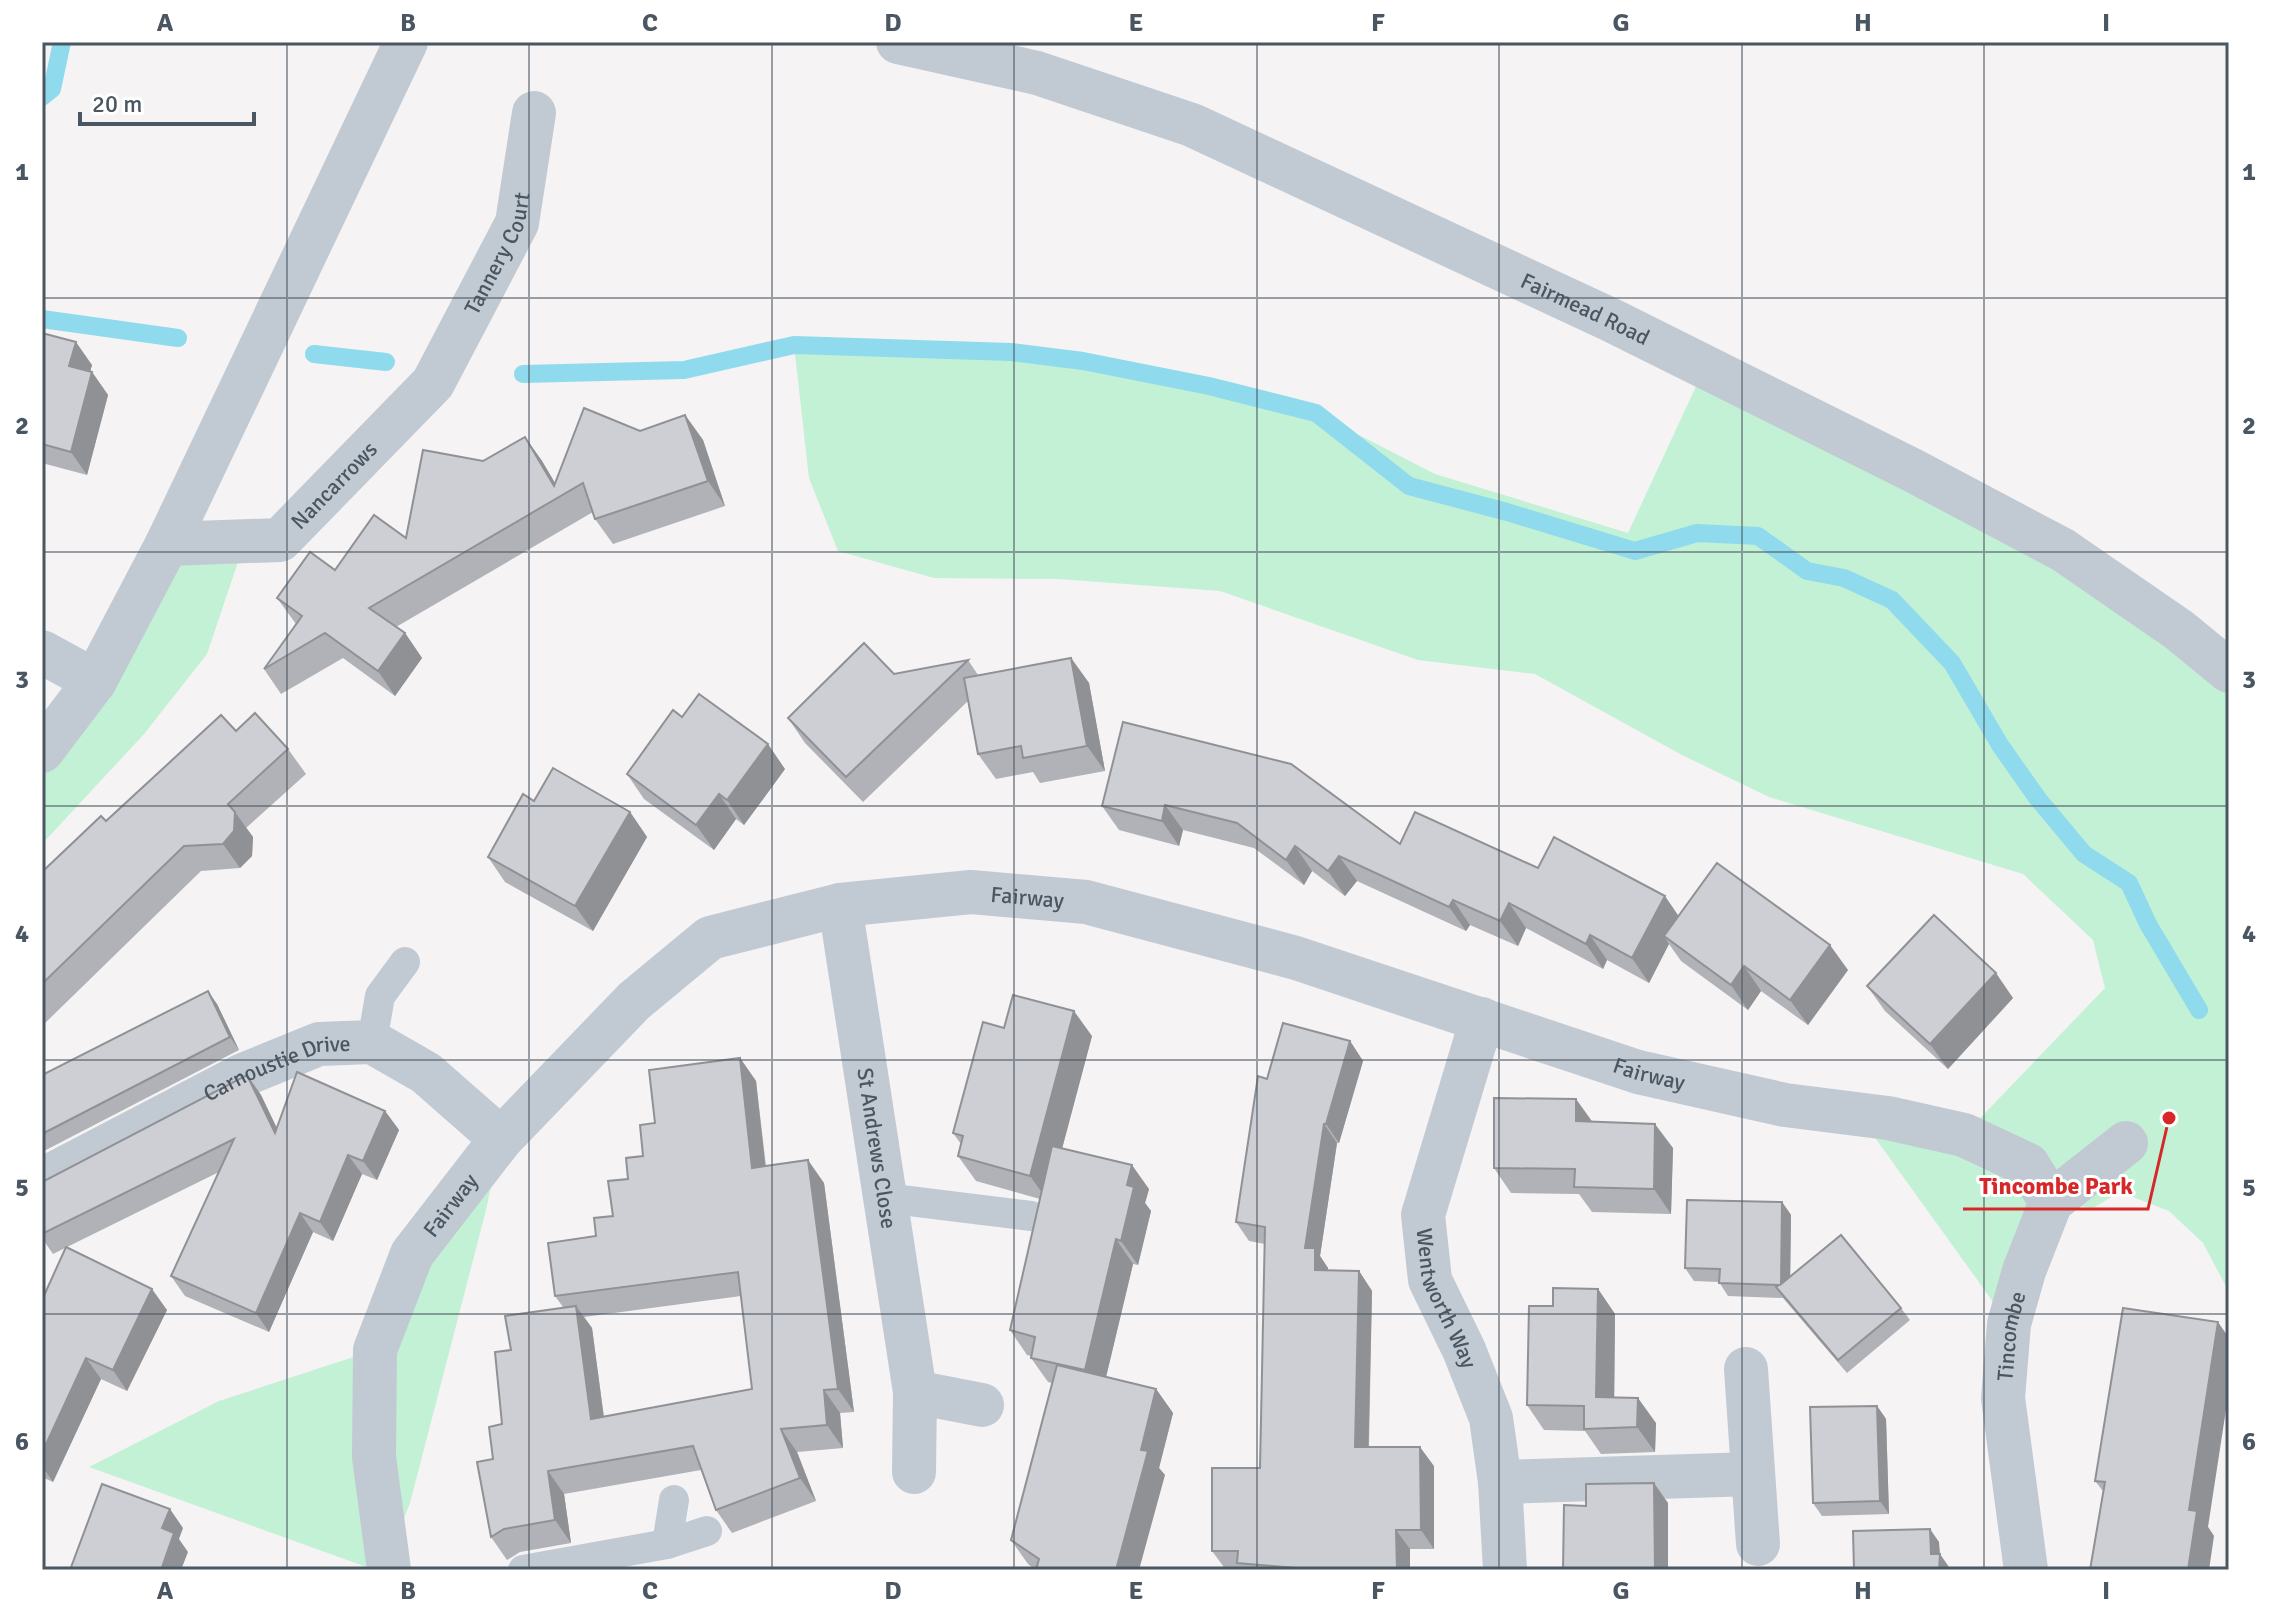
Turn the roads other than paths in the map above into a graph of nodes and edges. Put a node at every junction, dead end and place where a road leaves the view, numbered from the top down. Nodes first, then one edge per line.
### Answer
1 (406, 42) edge
2 (898, 42) edge
3 (534, 113) dead end
4 (433, 383) joint
5 (167, 544) junction
6 (42, 652) edge
7 (2229, 671) edge
8 (95, 681) junction
9 (42, 751) edge
10 (840, 905) junction
11 (405, 962) dead end
12 (1482, 1019) junction
13 (372, 1042) junction
14 (501, 1139) junction
15 (2126, 1143) dead end
16 (42, 1180) edge
17 (885, 1198) junction
18 (2051, 1202) junction
19 (1031, 1216) dead end
20 (1746, 1369) dead end
21 (915, 1392) junction
22 (982, 1405) dead end
23 (914, 1472) dead end
24 (1753, 1474) junction
25 (1500, 1482) junction
26 (674, 1500) dead end
27 (707, 1531) dead end
28 (667, 1544) junction
29 (1758, 1544) dead end
30 (389, 1570) edge
31 (523, 1570) edge
32 (1505, 1570) edge
33 (2026, 1570) edge

1 - 5 street
2 - 7 street, Fairmead Road
3 - 4 street, Tannery Court
4 - 5 street, Nancarrows
5 - 8 street
6 - 8 street
8 - 9 street
10 - 12 street, Fairway
10 - 14 street, Fairway
10 - 17 street, St Andrews Close
11 - 13 lane
12 - 18 street, Fairway
12 - 25 street, Wentworth Way
13 - 14 street, Carnoustie Drive
13 - 16 street, Carnoustie Drive
14 - 30 street, Fairway
15 - 18 street
17 - 19 lane
17 - 21 street, St Andrews Close
18 - 33 street, Tincombe
20 - 24 street
21 - 22 street
21 - 23 street, St Andrews Close
24 - 25 street
24 - 29 street
25 - 32 street, Wentworth Way
26 - 28 lane
27 - 28 lane
28 - 31 lane

